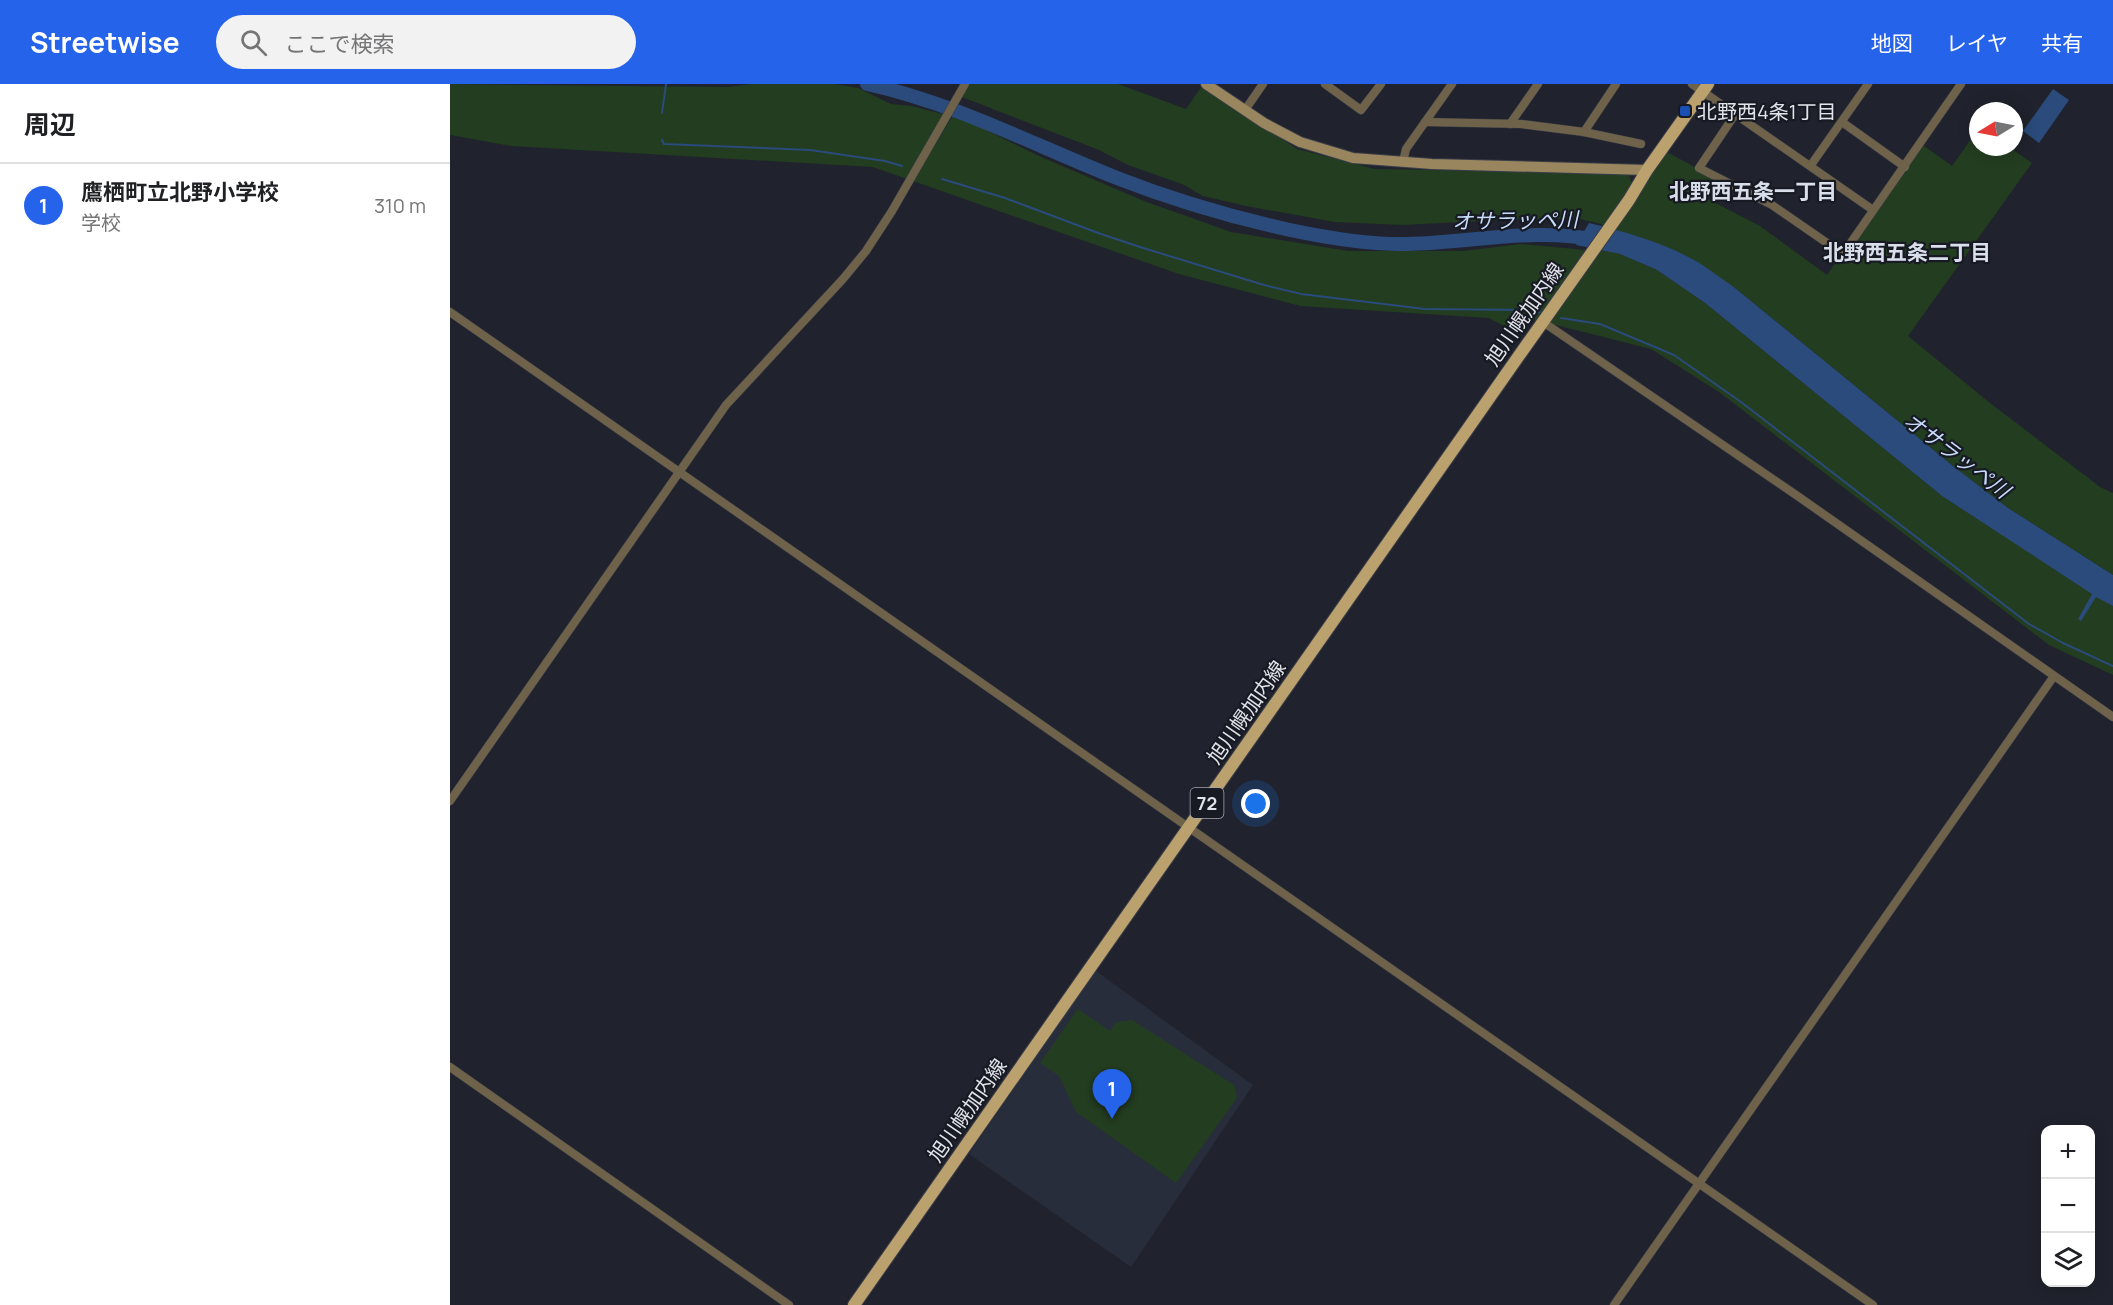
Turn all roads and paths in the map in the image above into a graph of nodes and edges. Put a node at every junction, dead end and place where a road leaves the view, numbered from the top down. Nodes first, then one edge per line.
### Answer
1 (965, 84) edge
2 (1206, 84) edge
3 (1263, 84) edge
4 (1325, 84) edge
5 (1381, 84) edge
6 (1452, 84) edge
7 (1538, 84) edge
8 (1616, 84) edge
9 (1868, 84) edge
10 (1961, 84) edge
11 (1701, 86) edge
12 (1245, 110) junction
13 (1736, 113) junction
14 (1425, 122) junction
15 (1842, 122) junction
16 (1510, 124) junction
17 (1584, 132) junction
18 (1641, 144) dead end
19 (1403, 162) junction
20 (1811, 165) junction
21 (1905, 166) junction
22 (1647, 170) junction
23 (1873, 210) junction
24 (450, 312) edge
25 (1543, 322) junction
26 (679, 473) junction
27 (2054, 676) junction
28 (2113, 717) edge
29 (450, 801) edge
30 (1189, 828) junction
31 (450, 1067) edge
32 (1698, 1184) junction
33 (789, 1305) edge
34 (854, 1305) edge
35 (1614, 1305) edge
36 (1873, 1305) edge

1 - 26 street
2 - 12 street
3 - 12 street
4 - 5 street
6 - 14 street
7 - 16 street
8 - 17 street
9 - 15 street
10 - 21 street
11 - 13 street
11 - 22 main road, 72
12 - 19 street
13 - 20 street
13 - 23 street
14 - 16 street
14 - 19 street
15 - 20 street
15 - 21 street
16 - 17 street
17 - 18 street
19 - 22 street
20 - 23 street
21 - 23 street
22 - 25 main road, 旭川幌加内線 / 72
24 - 26 street
25 - 27 street
25 - 30 main road, 旭川幌加内線 / 72
26 - 29 street
26 - 30 street
27 - 28 street
27 - 32 street
30 - 32 street
30 - 34 main road, 旭川幌加内線 / 72
31 - 33 street
32 - 35 street
32 - 36 street

